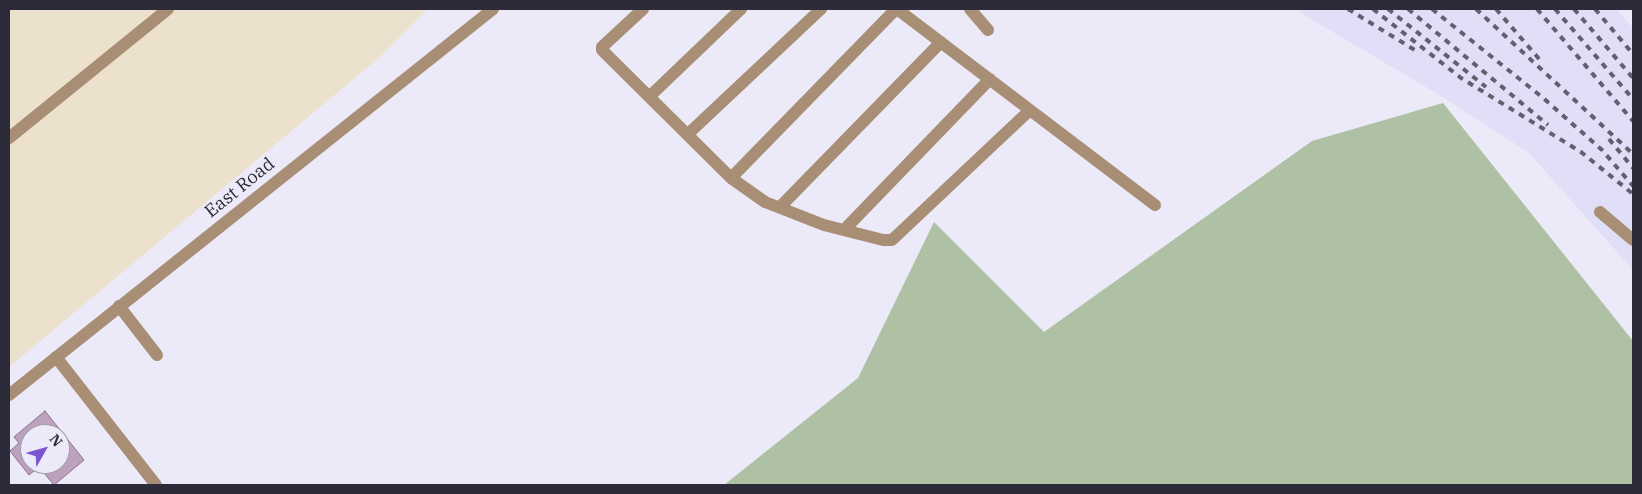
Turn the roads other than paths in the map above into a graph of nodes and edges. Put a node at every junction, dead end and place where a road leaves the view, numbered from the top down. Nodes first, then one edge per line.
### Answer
1 (168, 9) edge
2 (493, 9) edge
3 (643, 9) edge
4 (741, 9) edge
5 (821, 9) edge
6 (896, 9) edge
7 (970, 9) edge
8 (988, 30) dead end
9 (941, 42) junction
10 (990, 80) junction
11 (650, 96) junction
12 (1030, 110) junction
13 (688, 134) junction
14 (9, 138) edge
15 (731, 178) junction
16 (1155, 205) dead end
17 (780, 207) junction
18 (1600, 212) dead end
19 (844, 230) junction
20 (1633, 240) edge
21 (120, 306) junction
22 (157, 355) dead end
23 (56, 358) junction
24 (9, 395) edge
25 (156, 485) edge

1 - 14 street
2 - 21 street, East Road
3 - 11 street
4 - 11 street
5 - 13 street
6 - 9 street
6 - 15 street
7 - 8 street
9 - 10 street
9 - 17 street
10 - 12 street
10 - 19 street
11 - 13 street
12 - 16 street
12 - 19 street
13 - 15 street
15 - 17 street
17 - 19 street
18 - 20 street
21 - 22 street
21 - 23 street, East Road
23 - 24 street, East Road
23 - 25 street

